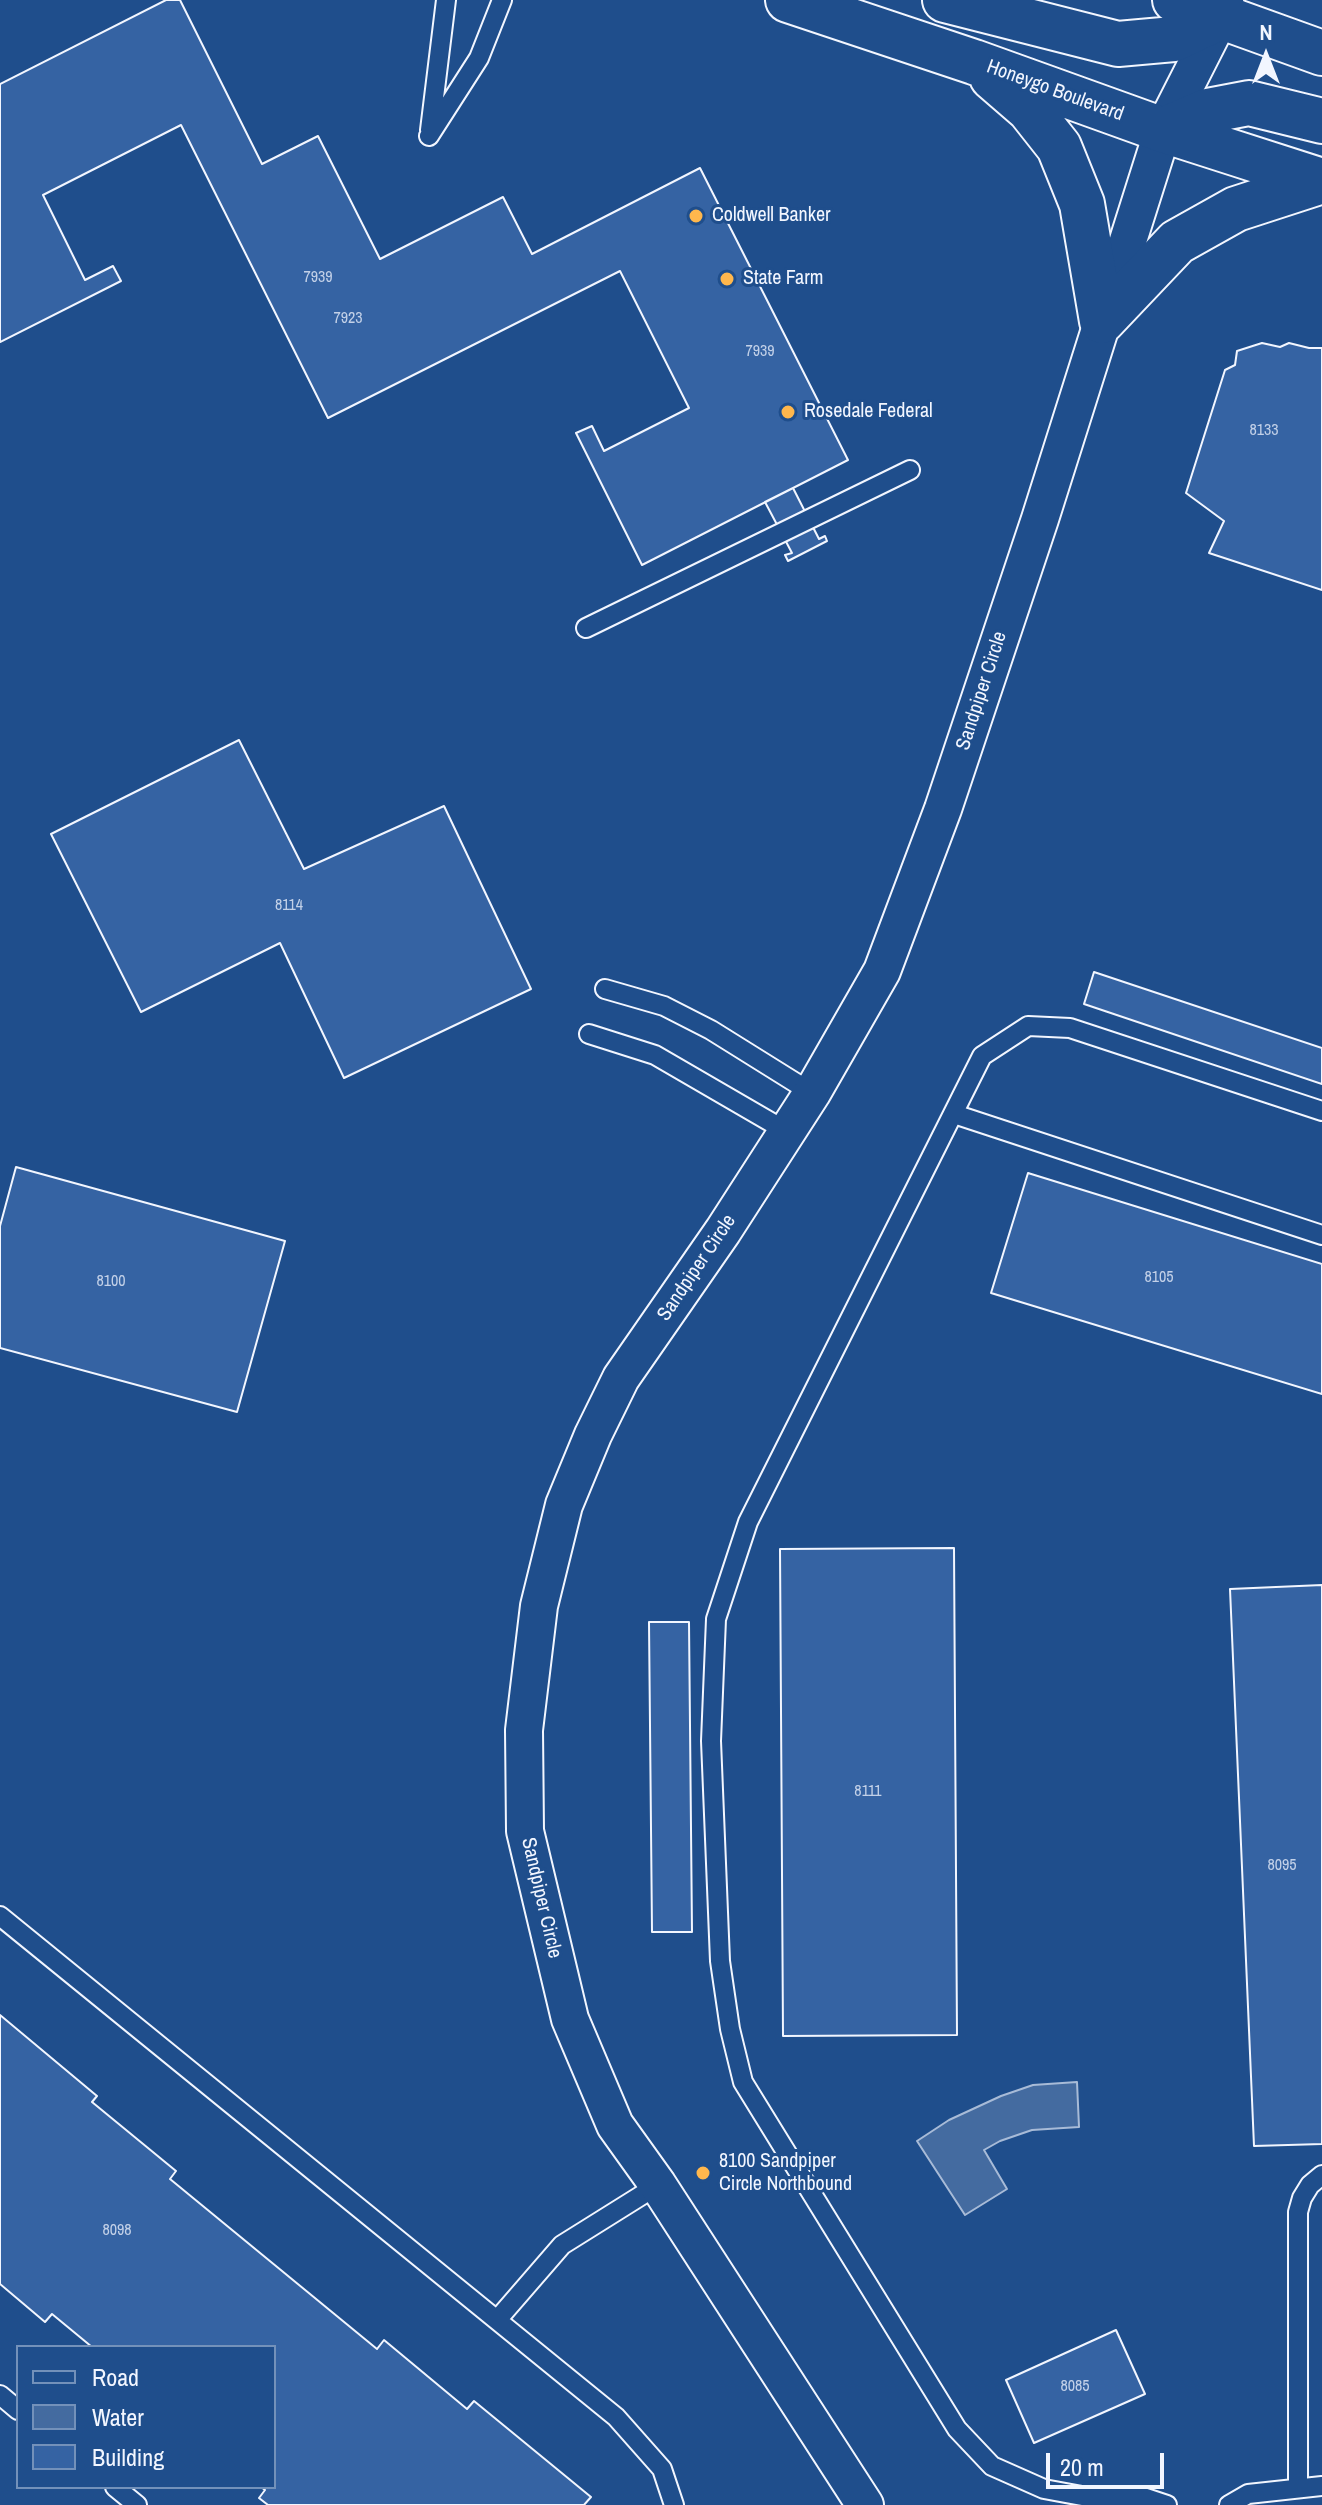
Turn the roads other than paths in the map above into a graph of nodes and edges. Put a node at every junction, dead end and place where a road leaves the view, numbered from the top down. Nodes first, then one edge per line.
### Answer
1 (446, 0) edge
2 (502, 0) edge
3 (788, 0) edge
4 (945, 0) edge
5 (1195, 10) edge
6 (1322, 53) edge
7 (974, 62) junction
8 (1322, 121) edge
9 (1163, 130) junction
10 (1322, 181) edge
11 (1102, 321) junction
12 (910, 470) dead end
13 (586, 628) dead end
14 (605, 989) dead end
15 (589, 1034) dead end
16 (812, 1093) junction
17 (1322, 1111) edge
18 (954, 1114) junction
19 (786, 1131) junction
20 (1322, 1235) edge
21 (0, 1916) edge
22 (1322, 2175) edge
23 (658, 2185) junction
24 (497, 2320) junction
25 (0, 2395) edge
26 (16, 2408) edge
27 (1322, 2486) edge
28 (1298, 2487) junction
29 (117, 2489) edge
30 (137, 2505) edge
31 (674, 2505) edge
32 (865, 2505) edge
33 (1167, 2505) edge
34 (1229, 2505) edge

1 - 2 lane
3 - 7 main road, Honeygo Boulevard
4 - 5 main road
5 - 6 main road
5 - 9 street, Sandpiper Circle
5 - 9 street
7 - 9 main road, Honeygo Boulevard
7 - 11 main road
8 - 9 main road
9 - 10 main road, Honeygo Boulevard
9 - 11 street, Sandpiper Circle
10 - 11 main road
11 - 16 street, Sandpiper Circle
12 - 13 lane
14 - 16 lane
15 - 19 lane
16 - 19 street, Sandpiper Circle
17 - 18 lane
18 - 20 lane
18 - 33 lane
19 - 23 street, Sandpiper Circle
21 - 24 lane
22 - 28 lane
23 - 24 lane
23 - 32 street, Sandpiper Circle
24 - 31 lane
25 - 26 lane
27 - 28 lane
28 - 34 lane
29 - 30 lane

